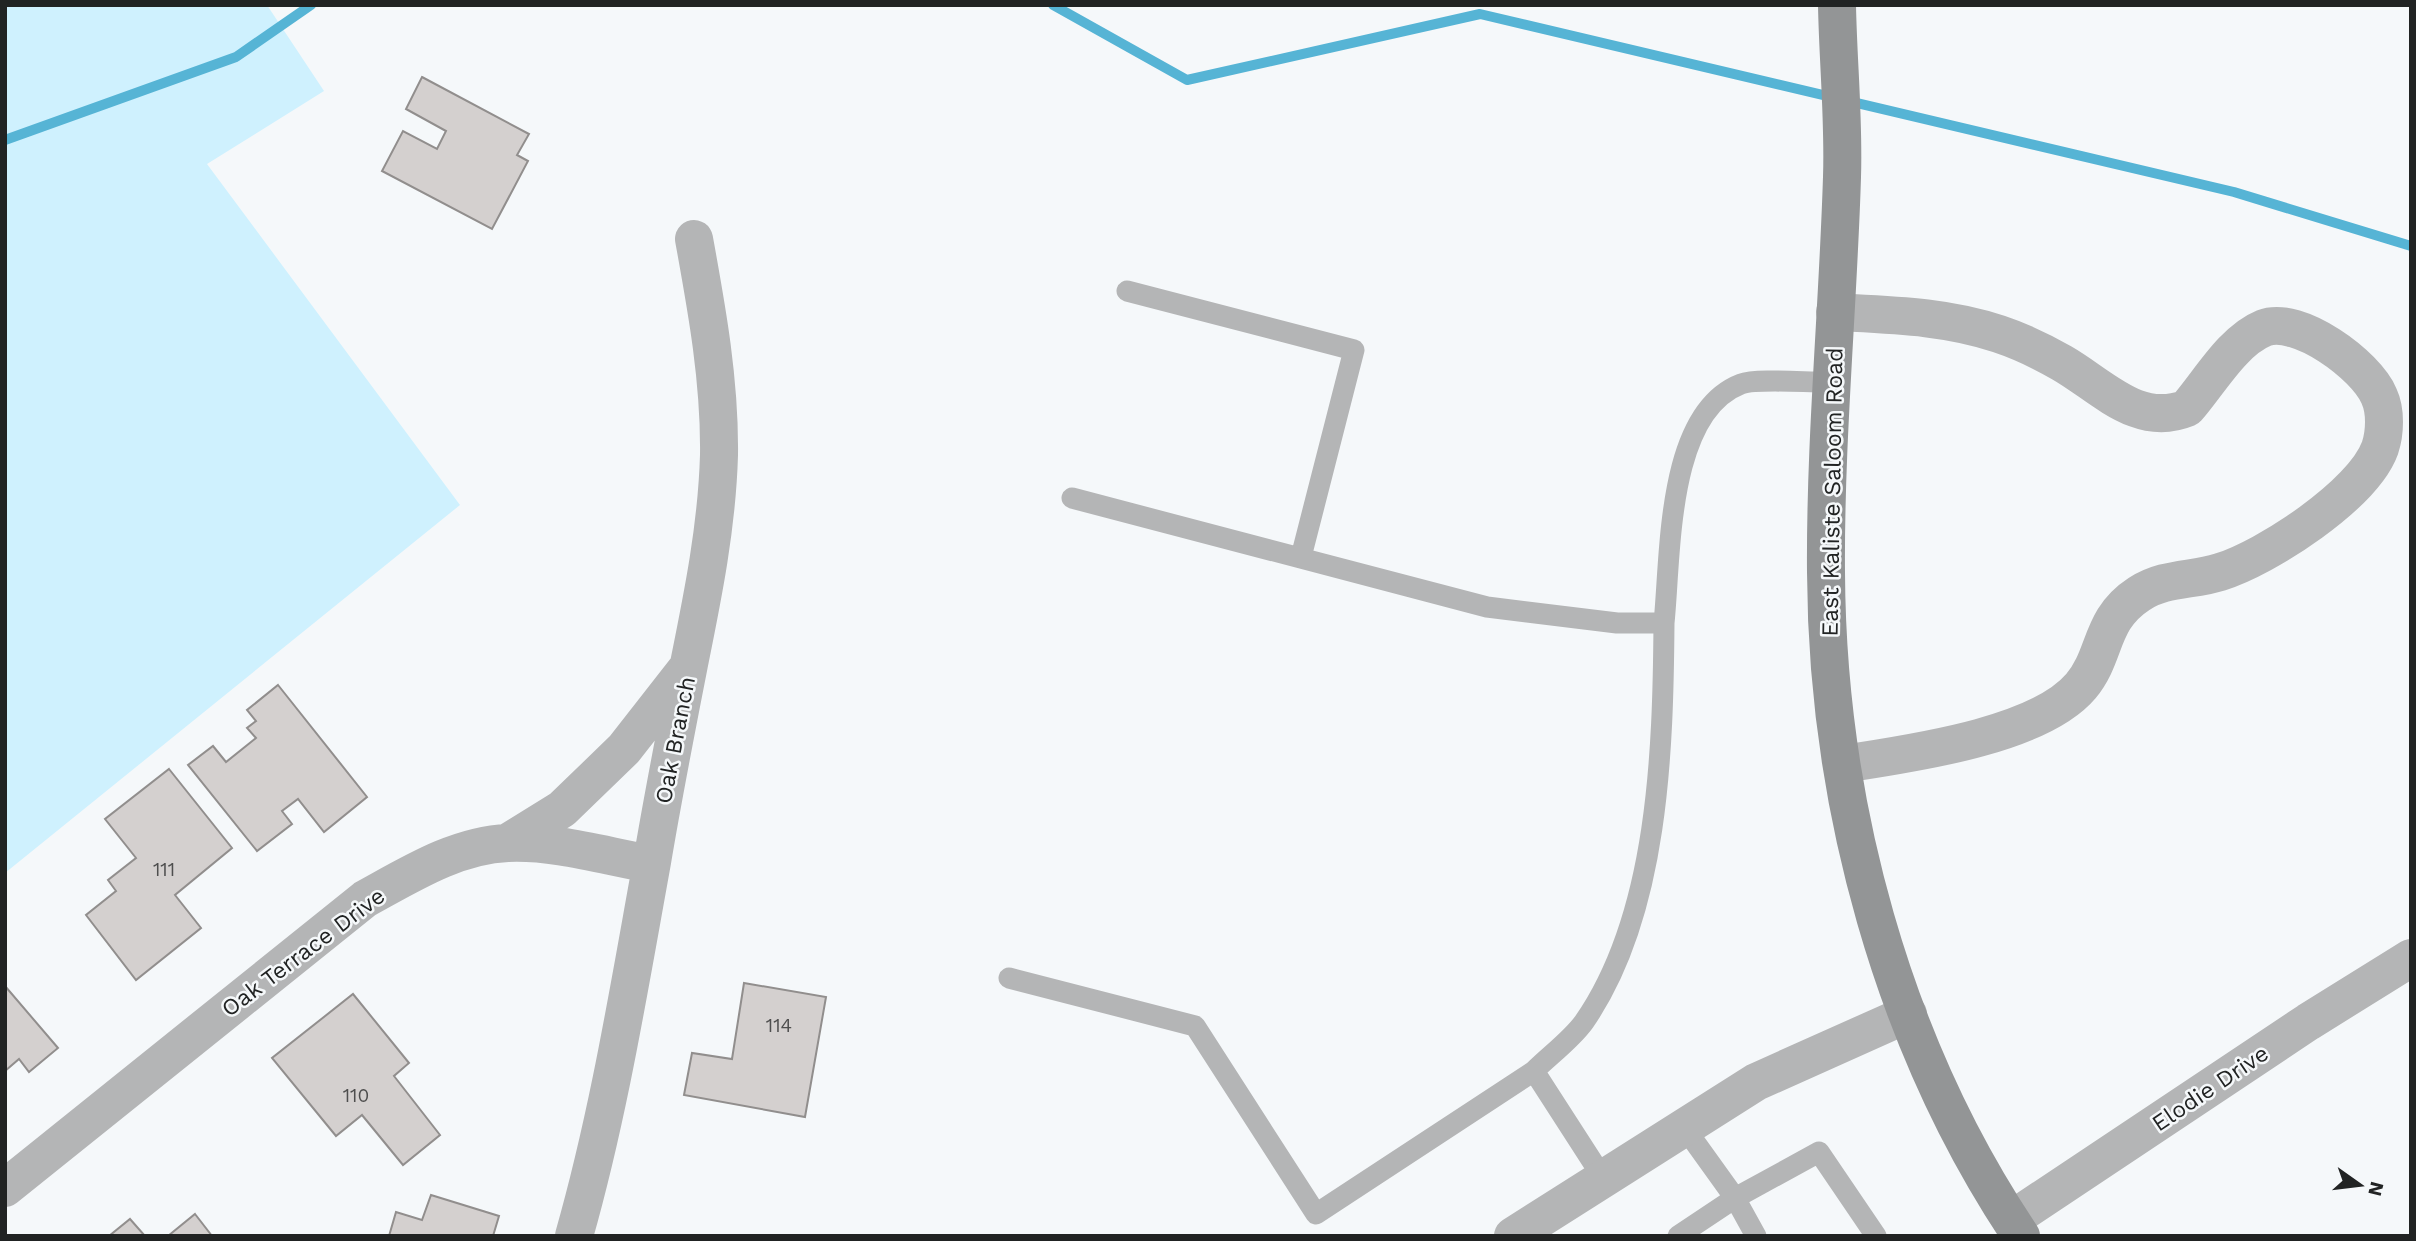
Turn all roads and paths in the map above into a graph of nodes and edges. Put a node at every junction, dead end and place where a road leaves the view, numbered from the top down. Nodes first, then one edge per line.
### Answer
1 (1837, 5) edge
2 (694, 239) dead end
3 (1127, 291) dead end
4 (1835, 312) junction
5 (1833, 382) junction
6 (1072, 499) dead end
7 (1301, 557) junction
8 (1664, 623) junction
9 (689, 667) junction
10 (1843, 764) junction
11 (507, 843) junction
12 (651, 864) junction
13 (2411, 958) edge
14 (1009, 978) dead end
15 (1908, 1014) junction
16 (1534, 1071) junction
17 (1684, 1128) junction
18 (1603, 1178) junction
19 (5, 1188) edge
20 (1735, 1198) junction
21 (2015, 1231) edge
22 (574, 1236) edge
23 (1513, 1236) edge
24 (1678, 1236) edge
25 (1756, 1236) edge
26 (1876, 1236) edge

1 - 4 main road, East Kaliste Saloom Road
2 - 9 street, Oak Branch
3 - 7 lane
4 - 5 main road, East Kaliste Saloom Road
4 - 10 street
5 - 8 lane
5 - 10 main road, East Kaliste Saloom Road
6 - 7 lane
7 - 8 lane
8 - 16 lane
9 - 11 street
9 - 12 street, Oak Branch
10 - 15 main road, East Kaliste Saloom Road
11 - 12 street, Oak Terrace Drive
11 - 19 street, Oak Terrace Drive
12 - 22 street, Oak Branch
13 - 21 street, Elodie Drive
14 - 16 lane
15 - 17 street
15 - 21 main road, East Kaliste Saloom Road
16 - 18 lane
17 - 18 street
17 - 20 lane
18 - 23 street
20 - 24 lane
20 - 25 lane
20 - 26 lane

